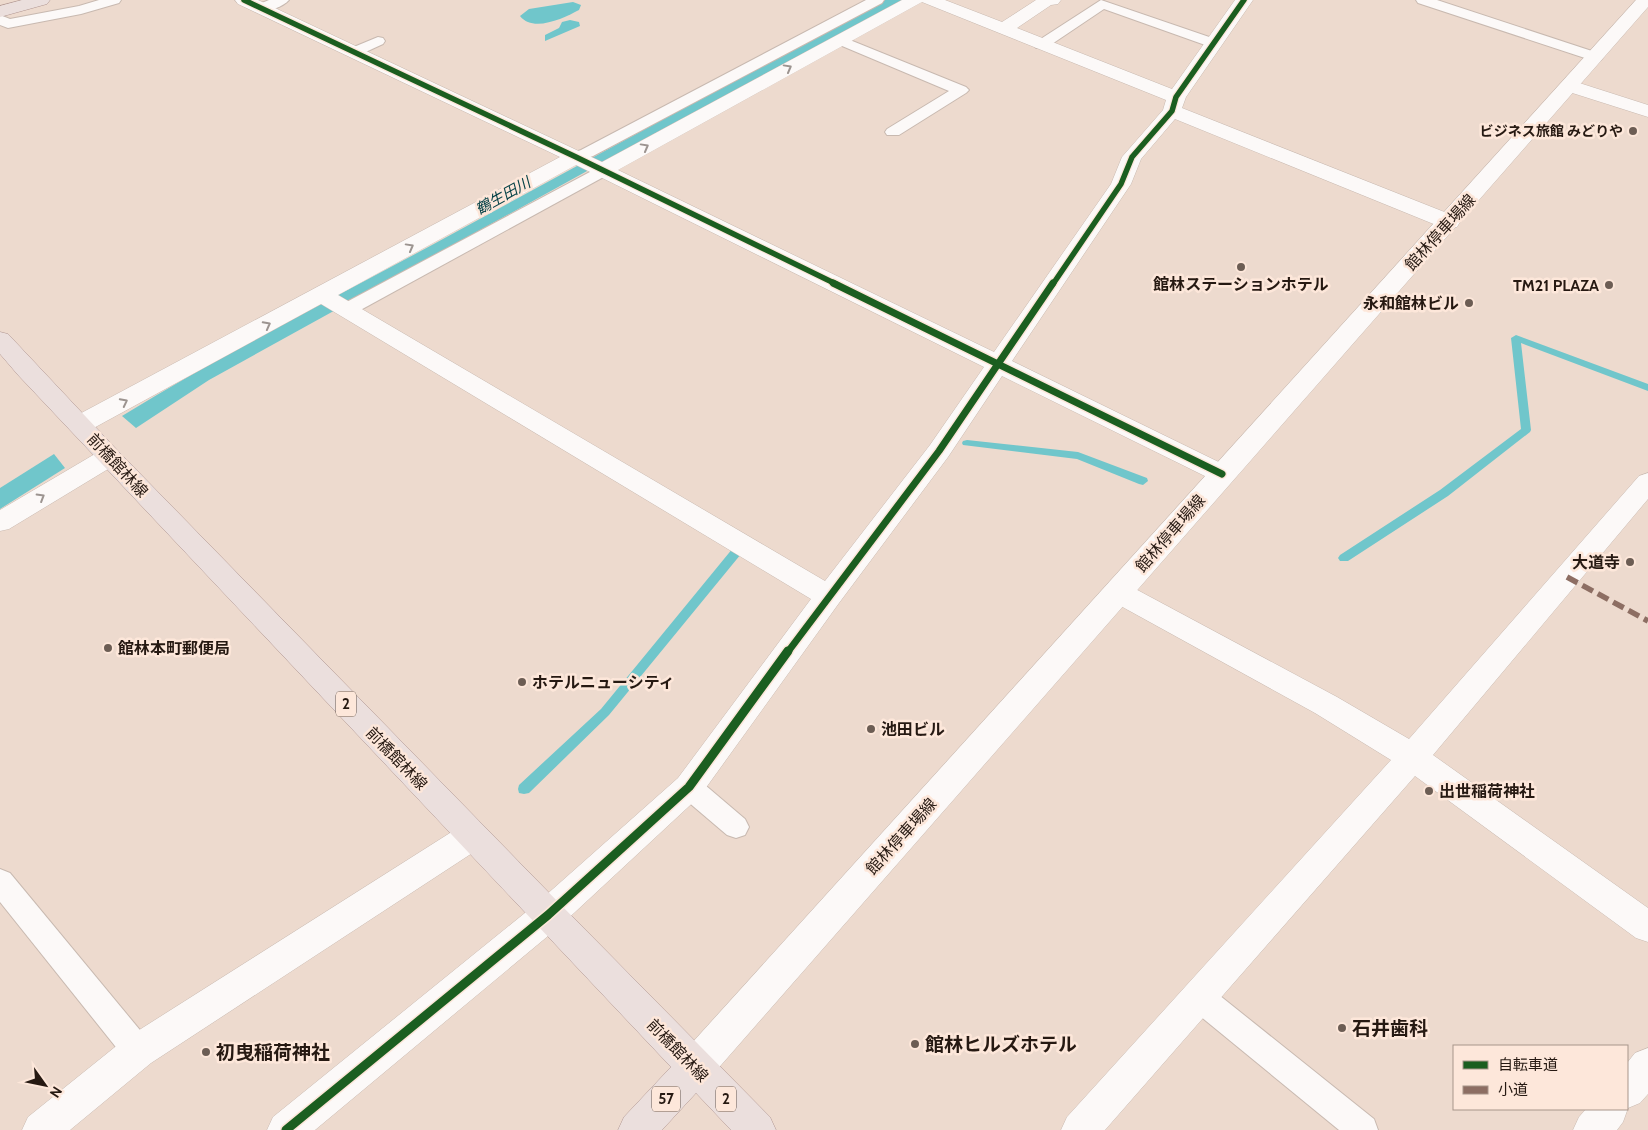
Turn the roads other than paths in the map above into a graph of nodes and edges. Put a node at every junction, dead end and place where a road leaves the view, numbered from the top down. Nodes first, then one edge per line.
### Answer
1 (40, 0) edge
2 (114, 0) edge
3 (244, 0) edge
4 (282, 0) edge
5 (876, 0) edge
6 (915, 0) edge
7 (930, 0) edge
8 (1047, 0) edge
9 (1244, 0) edge
10 (1427, 1) edge
11 (1644, 6) edge
12 (262, 8) junction
13 (0, 12) edge
14 (0, 19) edge
15 (1002, 29) junction
16 (840, 40) junction
17 (378, 41) dead end
18 (1213, 43) junction
19 (1041, 45) junction
20 (354, 52) junction
21 (1596, 57) junction
22 (1570, 86) junction
23 (1174, 104) junction
24 (1648, 111) edge
25 (893, 132) dead end
26 (590, 164) junction
27 (1448, 222) junction
28 (336, 302) junction
29 (0, 340) edge
30 (1000, 365) junction
31 (81, 424) junction
32 (109, 457) junction
33 (1222, 474) junction
34 (1648, 482) edge
35 (0, 522) edge
36 (1118, 592) junction
37 (829, 596) junction
38 (1413, 757) junction
39 (688, 787) junction
40 (736, 827) dead end
41 (472, 836) junction
42 (0, 880) edge
43 (548, 915) junction
44 (1648, 927) edge
45 (1199, 997) junction
46 (138, 1051) junction
47 (1648, 1066) edge
48 (695, 1067) junction
49 (1628, 1089) edge
50 (1609, 1110) edge
51 (41, 1130) edge
52 (286, 1130) edge
53 (637, 1130) edge
54 (757, 1130) edge
55 (1080, 1130) edge
56 (1363, 1130) edge
57 (1592, 1130) edge

1 - 13 main road
2 - 14 lane
3 - 12 street
4 - 12 lane
5 - 26 lane
6 - 16 street
7 - 15 street
8 - 15 street
9 - 18 street
10 - 21 lane
11 - 21 street, 館林停車場線
12 - 20 street
15 - 19 street
16 - 25 lane
26 -> 16 street
17 - 20 lane
18 - 19 lane
18 - 23 street
19 - 23 street
20 - 26 street
21 - 22 street, 館林停車場線
22 - 24 street
22 - 27 street, 館林停車場線
23 - 27 street
23 - 30 street
28 -> 26 street
26 - 28 lane
26 - 30 street
27 - 33 street, 館林停車場線
31 -> 28 street
28 - 37 street
29 - 31 main road, 前橋館林線 / 2
30 - 33 street
30 - 37 street
31 - 32 main road, 前橋館林線 / 2
35 -> 32 street
32 - 41 main road, 前橋館林線 / 2
33 - 36 street, 館林停車場線
34 - 38 street
36 - 38 street
36 - 48 street, 館林停車場線
37 - 39 street
38 - 44 street
38 - 45 street
39 - 40 lane
39 - 43 street
41 - 43 main road, 前橋館林線 / 2
41 - 46 street
42 - 46 lane
43 - 48 main road, 前橋館林線 / 2
43 - 52 street
45 - 55 street
45 - 56 lane
46 - 51 street
47 - 49 street
48 - 53 main road, 57
48 - 54 main road, 前橋館林線 / 2
50 - 57 street

